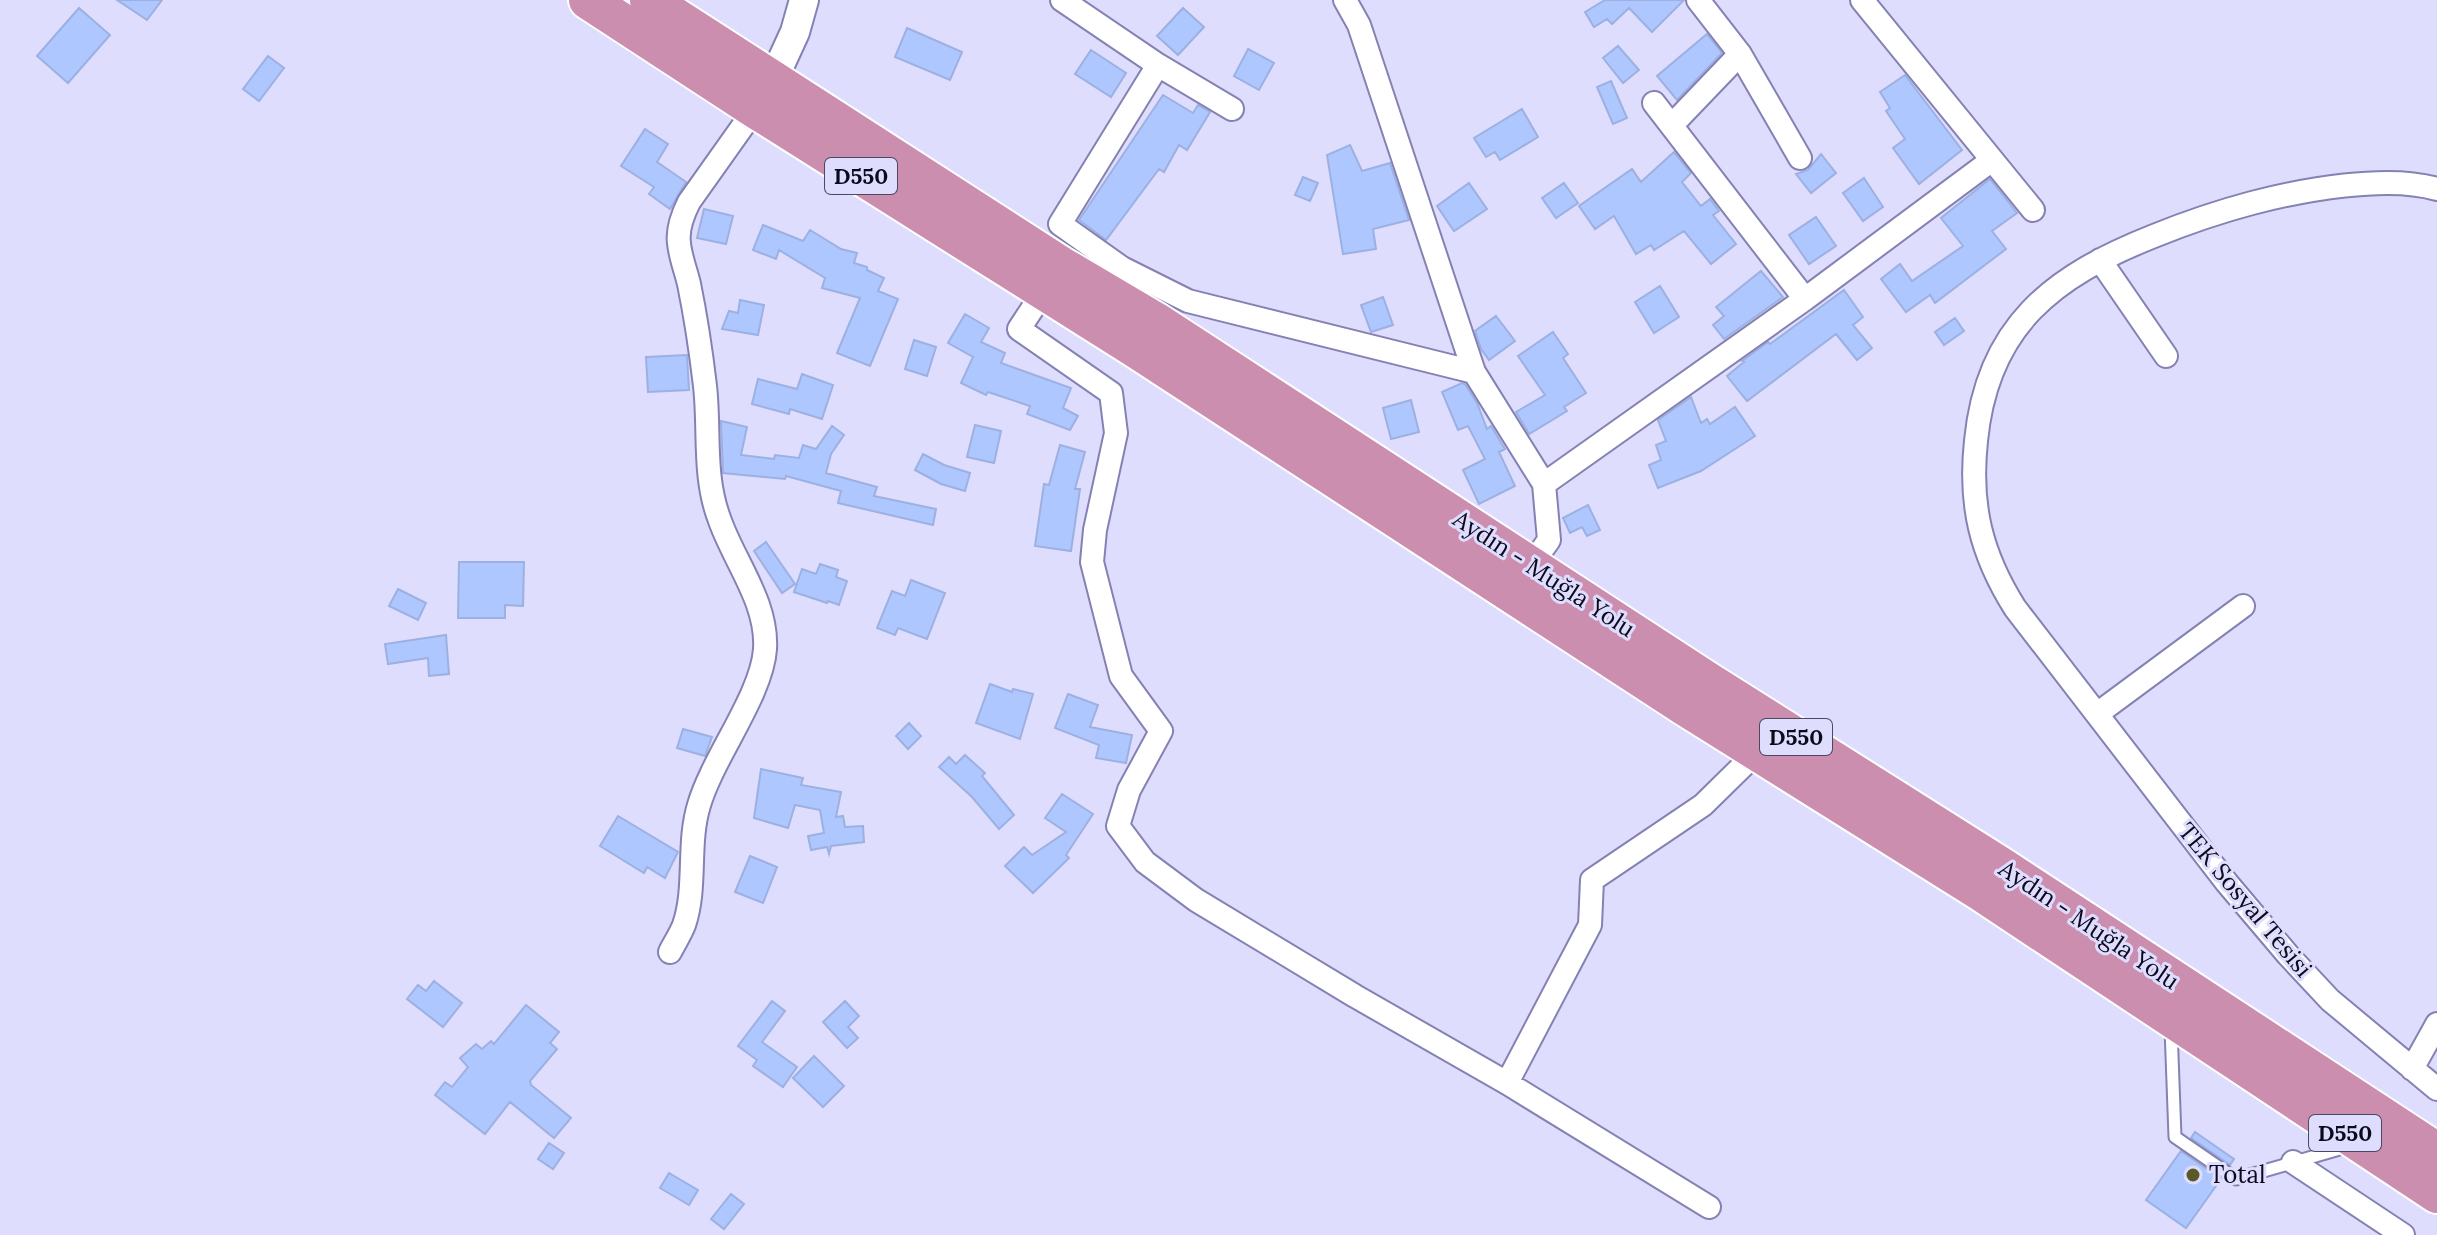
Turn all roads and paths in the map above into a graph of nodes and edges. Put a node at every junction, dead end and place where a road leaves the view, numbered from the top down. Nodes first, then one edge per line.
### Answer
1 (588, 0) edge
2 (649, 0) edge
3 (804, 0) edge
4 (1062, 0) edge
5 (1345, 0) edge
6 (1698, 0) edge
7 (1862, 0) edge
8 (1740, 54) junction
9 (1158, 65) junction
10 (764, 95) junction
11 (1654, 103) dead end
12 (1232, 109) dead end
13 (1672, 125) junction
14 (1800, 158) dead end
15 (1992, 160) junction
16 (2437, 189) edge
17 (2033, 210) dead end
18 (2100, 260) junction
19 (1044, 291) junction
20 (1805, 299) junction
21 (2166, 356) dead end
22 (1474, 372) junction
23 (1544, 484) junction
24 (1531, 565) junction
25 (2243, 606) dead end
26 (2097, 714) junction
27 (1757, 752) junction
28 (670, 952) dead end
29 (2171, 1019) junction
30 (2437, 1024) edge
31 (2412, 1069) junction
32 (1507, 1083) junction
33 (2437, 1089) edge
34 (2360, 1143) junction
35 (2437, 1152) edge
36 (2293, 1162) junction
37 (2437, 1194) edge
38 (1709, 1207) dead end
39 (2403, 1235) edge

1 - 10 highway, Aydın - Muğla Yolu / D550
2 - 10 highway, Aydın - Muğla Yolu / D550
3 - 10 street
4 - 9 street
5 - 22 street
6 - 8 street
7 - 15 street
8 - 13 street
8 - 14 street
9 - 12 street
9 - 22 street
10 - 19 highway, Aydın - Muğla Yolu / D550
10 - 24 highway, Aydın - Muğla Yolu / D550
10 - 28 street
11 - 13 street
13 - 20 street
15 - 17 street
15 - 20 street
16 - 18 street, TEK Sosyal Tesisi
18 - 21 street
18 - 26 street, TEK Sosyal Tesisi
19 - 27 highway, Aydın - Muğla Yolu / D550
19 - 32 street
20 - 23 street
22 - 23 street
23 - 24 street
24 - 35 highway, Aydın - Muğla Yolu / D550
25 - 26 street
26 - 31 street, TEK Sosyal Tesisi
27 - 29 highway, Aydın - Muğla Yolu / D550
27 - 32 street
29 - 34 highway, Aydın - Muğla Yolu / D550
29 - 36 lane
30 - 31 street
31 - 33 street, TEK Sosyal Tesisi
32 - 38 street
34 - 36 lane
34 - 37 highway, D550
36 - 39 street

